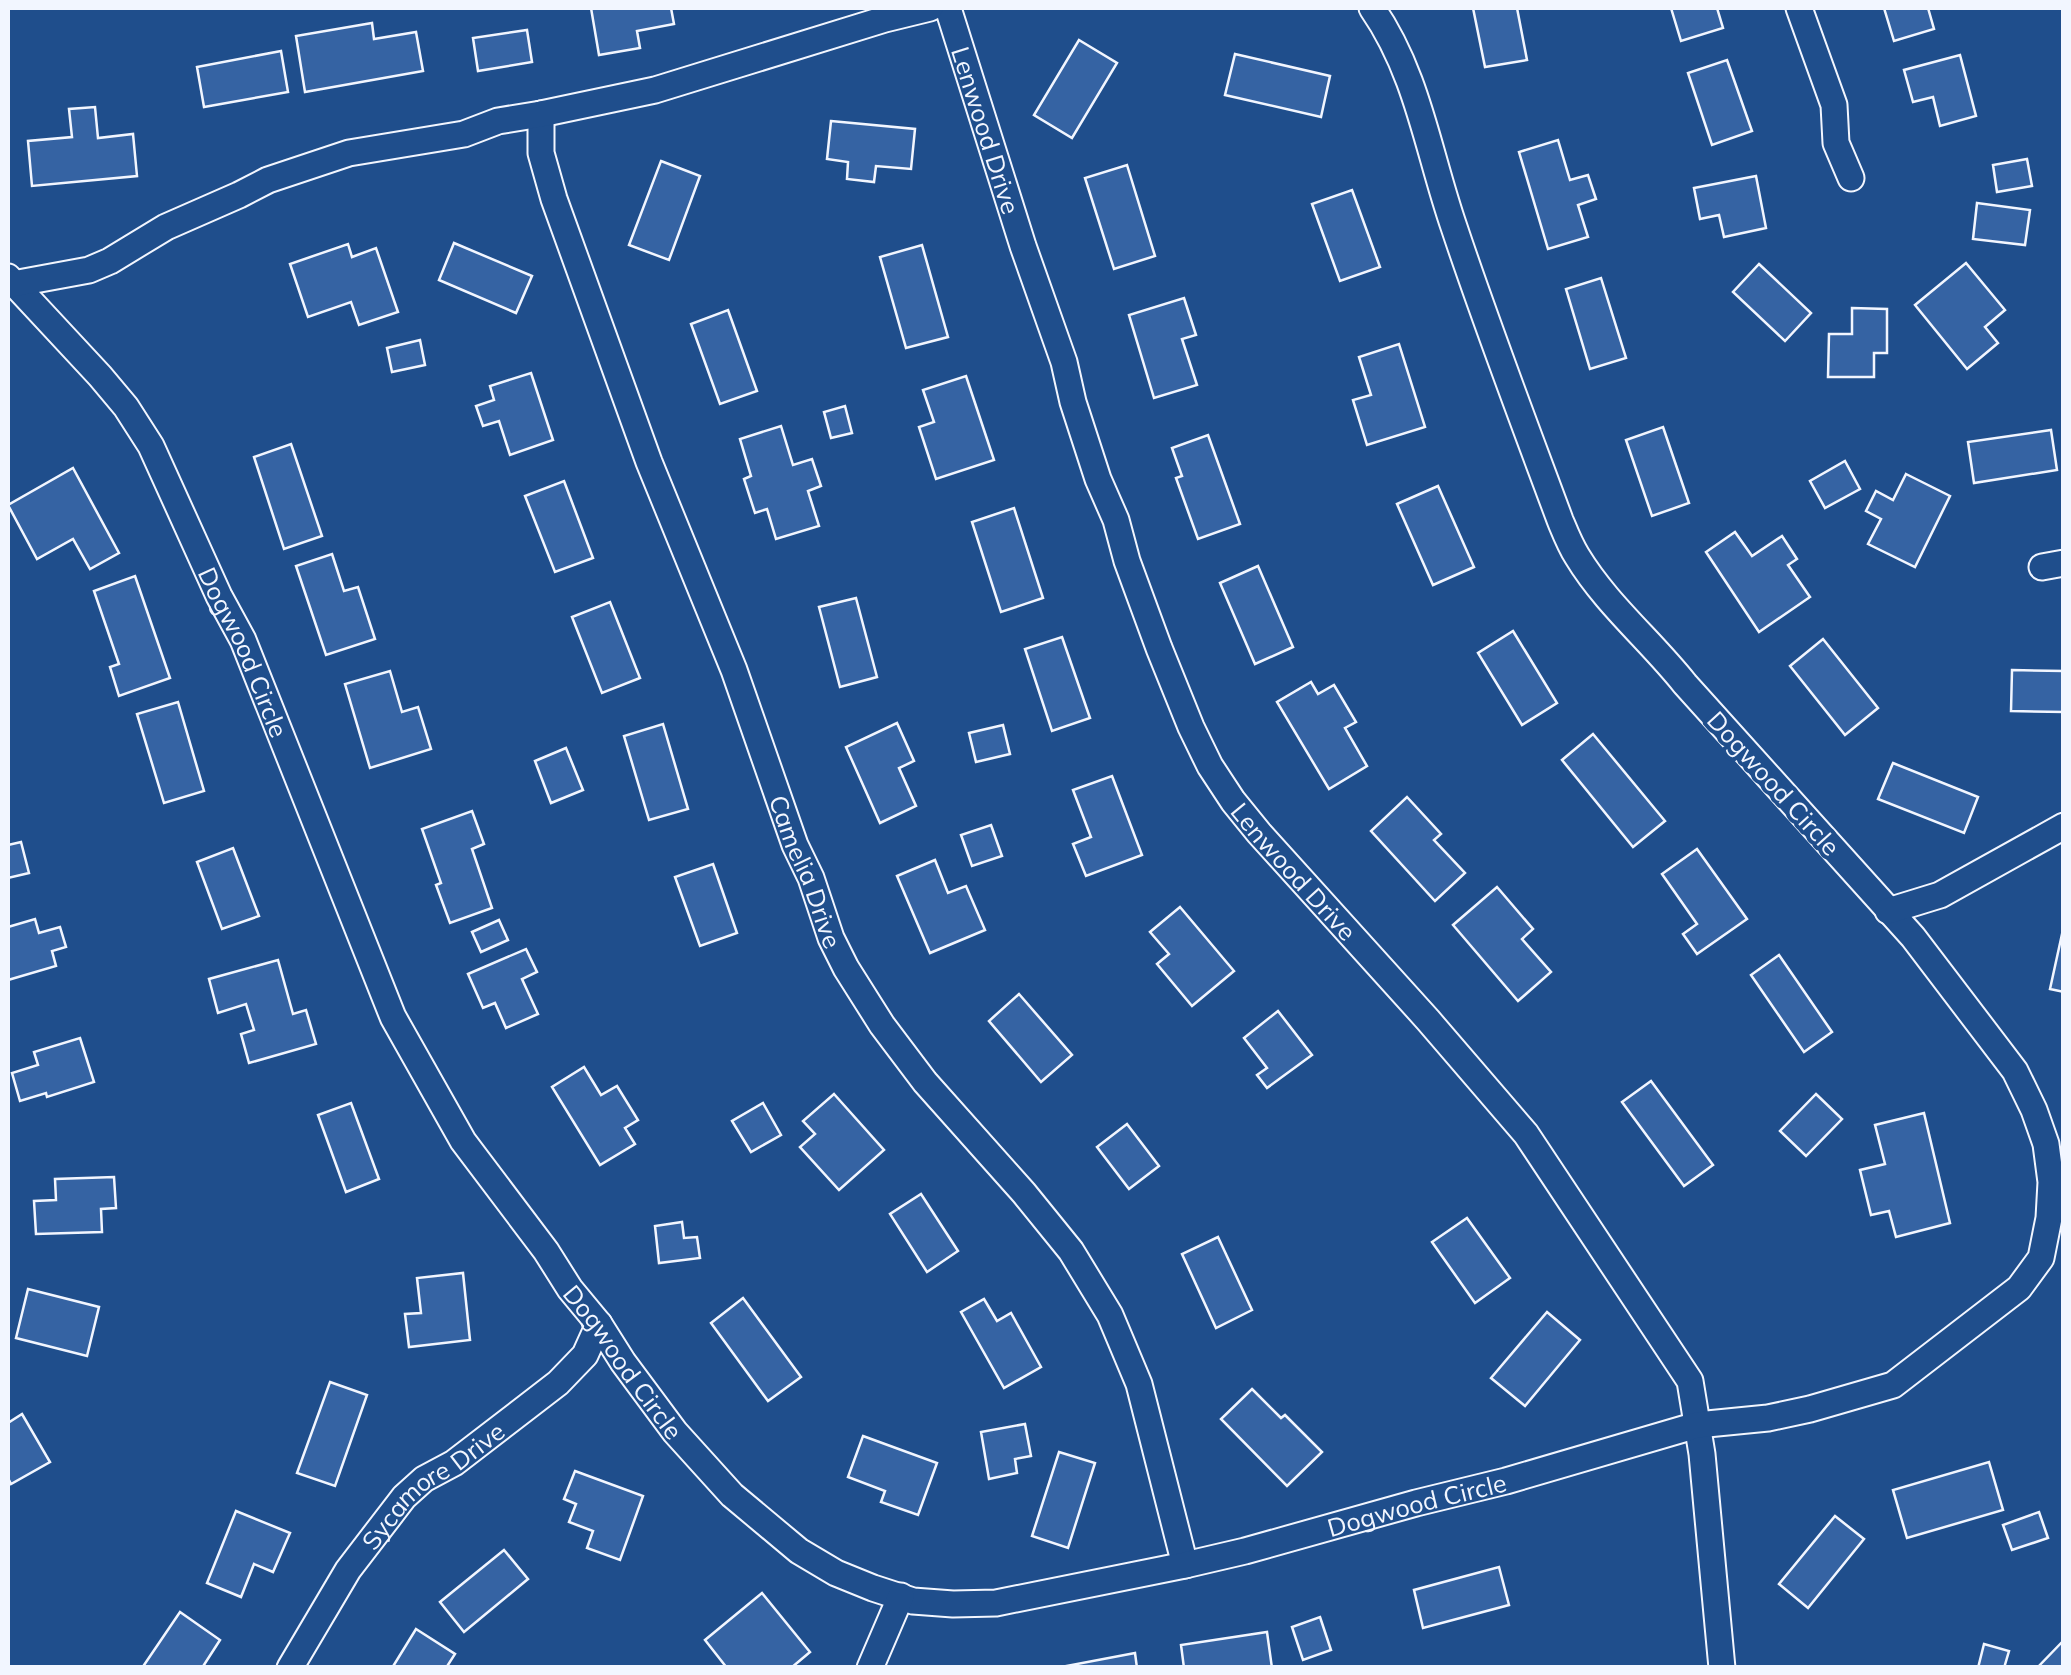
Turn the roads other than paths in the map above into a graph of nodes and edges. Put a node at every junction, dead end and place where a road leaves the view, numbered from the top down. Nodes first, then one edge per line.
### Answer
1 (930, 8) edge
2 (948, 8) edge
3 (1372, 8) edge
4 (1799, 8) edge
5 (541, 114) junction
6 (1851, 178) dead end
7 (10, 280) edge
8 (2064, 826) edge
9 (1888, 911) junction
10 (599, 1324) junction
11 (1698, 1425) junction
12 (1185, 1565) junction
13 (901, 1596) junction
14 (290, 1668) edge
15 (870, 1668) edge
16 (1722, 1668) edge

1 - 5 street, Dogwood Circle
2 - 11 street, Lenwood Drive
3 - 9 street, Dogwood Circle
4 - 6 street
5 - 7 street, Dogwood Circle
5 - 12 street, Camelia Drive
7 - 10 street, Dogwood Circle
8 - 9 street
9 - 11 street, Dogwood Circle
10 - 13 street, Dogwood Circle
10 - 14 street, Sycamore Drive
11 - 12 street, Dogwood Circle
11 - 16 street, Lenwood Drive
12 - 13 street, Dogwood Circle
13 - 15 street

